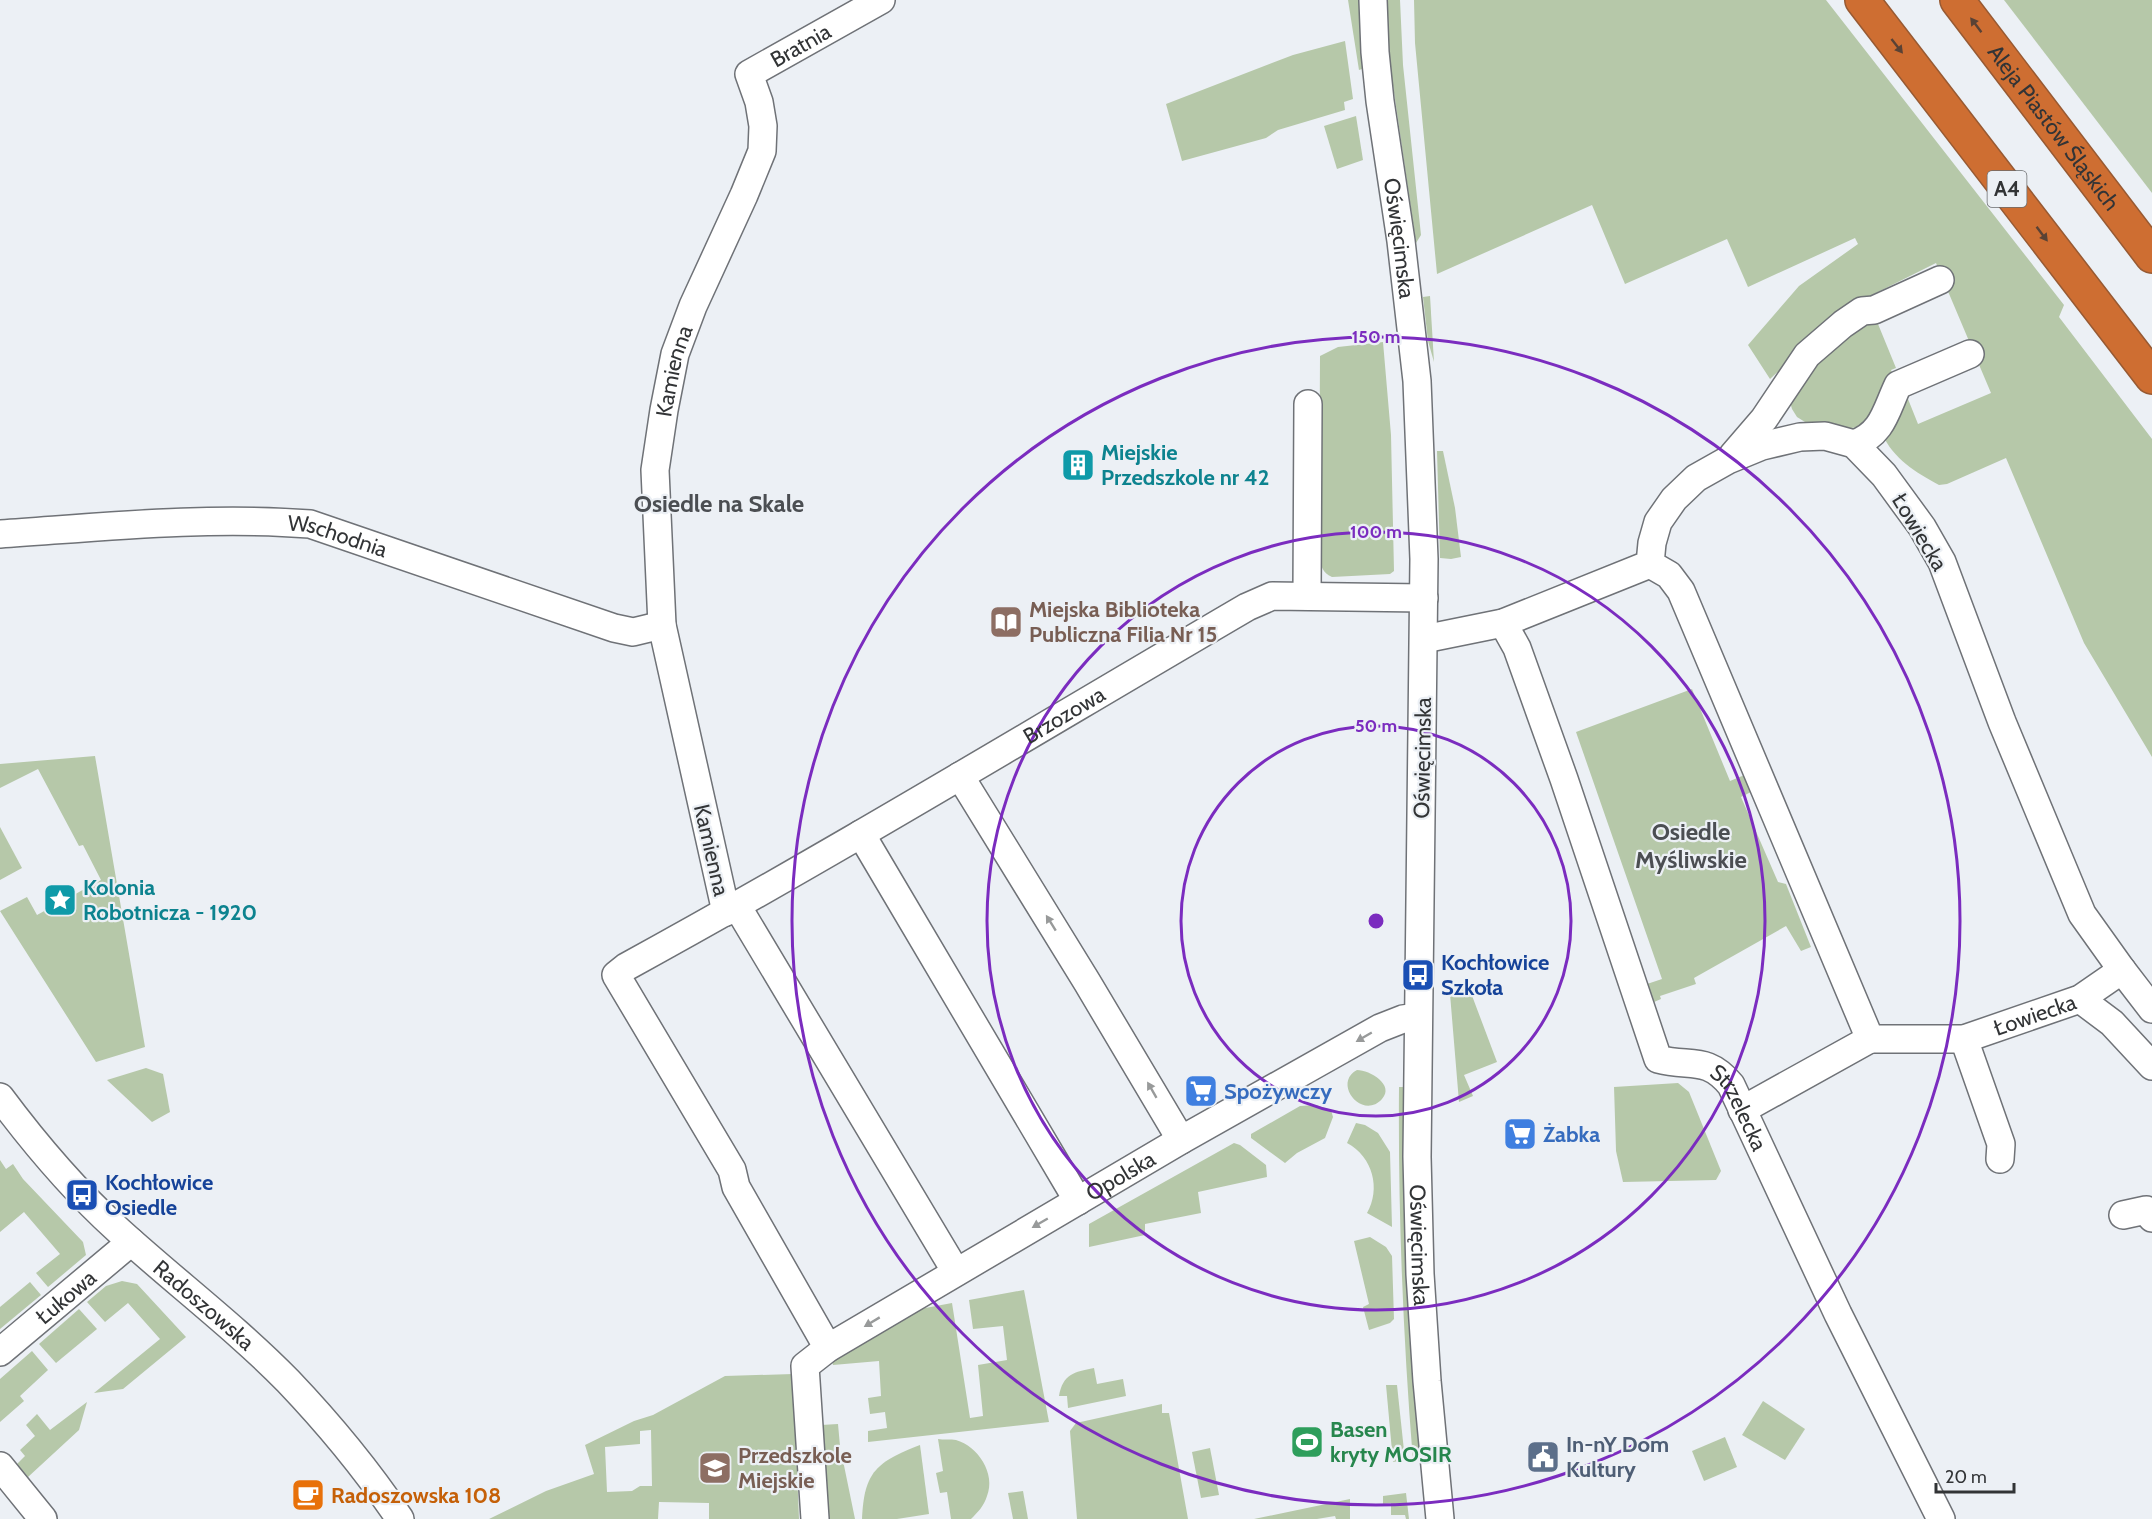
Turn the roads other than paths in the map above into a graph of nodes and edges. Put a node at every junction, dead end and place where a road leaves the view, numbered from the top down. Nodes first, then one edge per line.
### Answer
1 (881, 0) edge
2 (1373, 0) edge
3 (1862, 0) edge
4 (1957, 0) edge
5 (749, 74) joint
6 (2152, 256) edge
7 (1940, 280) dead end
8 (1970, 354) dead end
9 (2152, 378) edge
10 (1308, 404) dead end
11 (1854, 444) junction
12 (1728, 460) junction
13 (0, 534) edge
14 (1650, 564) junction
15 (1308, 596) junction
16 (1424, 598) junction
17 (1503, 623) junction
18 (662, 625) junction
19 (1424, 639) junction
20 (960, 777) junction
21 (861, 834) junction
22 (731, 909) junction
23 (2122, 970) junction
24 (2080, 999) junction
25 (2152, 1009) edge
26 (1418, 1017) junction
27 (1870, 1039) junction
28 (1964, 1039) junction
29 (2152, 1066) edge
30 (0, 1097) edge
31 (1742, 1110) junction
32 (1181, 1140) junction
33 (2000, 1159) dead end
34 (1078, 1201) junction
35 (2123, 1215) dead end
36 (2152, 1218) edge
37 (132, 1242) junction
38 (956, 1272) junction
39 (828, 1348) junction
40 (0, 1352) edge
41 (0, 1466) edge
42 (43, 1519) edge
43 (400, 1519) edge
44 (815, 1519) edge
45 (1440, 1519) edge
46 (1941, 1519) edge

1 - 5 street, Bratnia
2 - 16 street, Oświęcimska
3 -> 9 highway, A4
6 -> 4 highway, Aleja Piastów Śląskich
5 - 18 street, Kamienna
7 - 12 street
8 - 11 street
10 - 15 street
11 - 12 street
11 - 23 street, Łowiecka
12 - 14 street
13 - 18 street, Wschodnia
14 - 17 street
14 - 27 street
15 - 16 street, Brzozowa
15 - 20 street, Brzozowa
16 - 19 street, Oświęcimska
17 - 19 street
17 - 31 street, Strzelecka
18 - 22 street, Kamienna
19 - 26 street, Oświęcimska
20 - 21 street, Brzozowa
32 -> 20 street
21 - 22 street, Brzozowa
21 - 34 street
22 - 38 street
22 - 39 street, Kamienna
23 - 24 street
23 - 25 street
24 - 28 street, Łowiecka
24 - 29 street, Łowiecka
26 -> 32 street, Opolska
26 - 45 street, Oświęcimska
27 - 28 street, Łowiecka
27 - 31 street
28 - 33 street, Łowiecka
30 - 37 street, Radoszowska
31 - 46 street, Strzelecka
32 - 34 street, Opolska
34 -> 38 street, Opolska
35 - 36 street
37 - 40 street, Łukowa
37 - 43 street, Radoszowska
38 -> 39 street, Opolska
39 - 44 street
41 - 42 street

